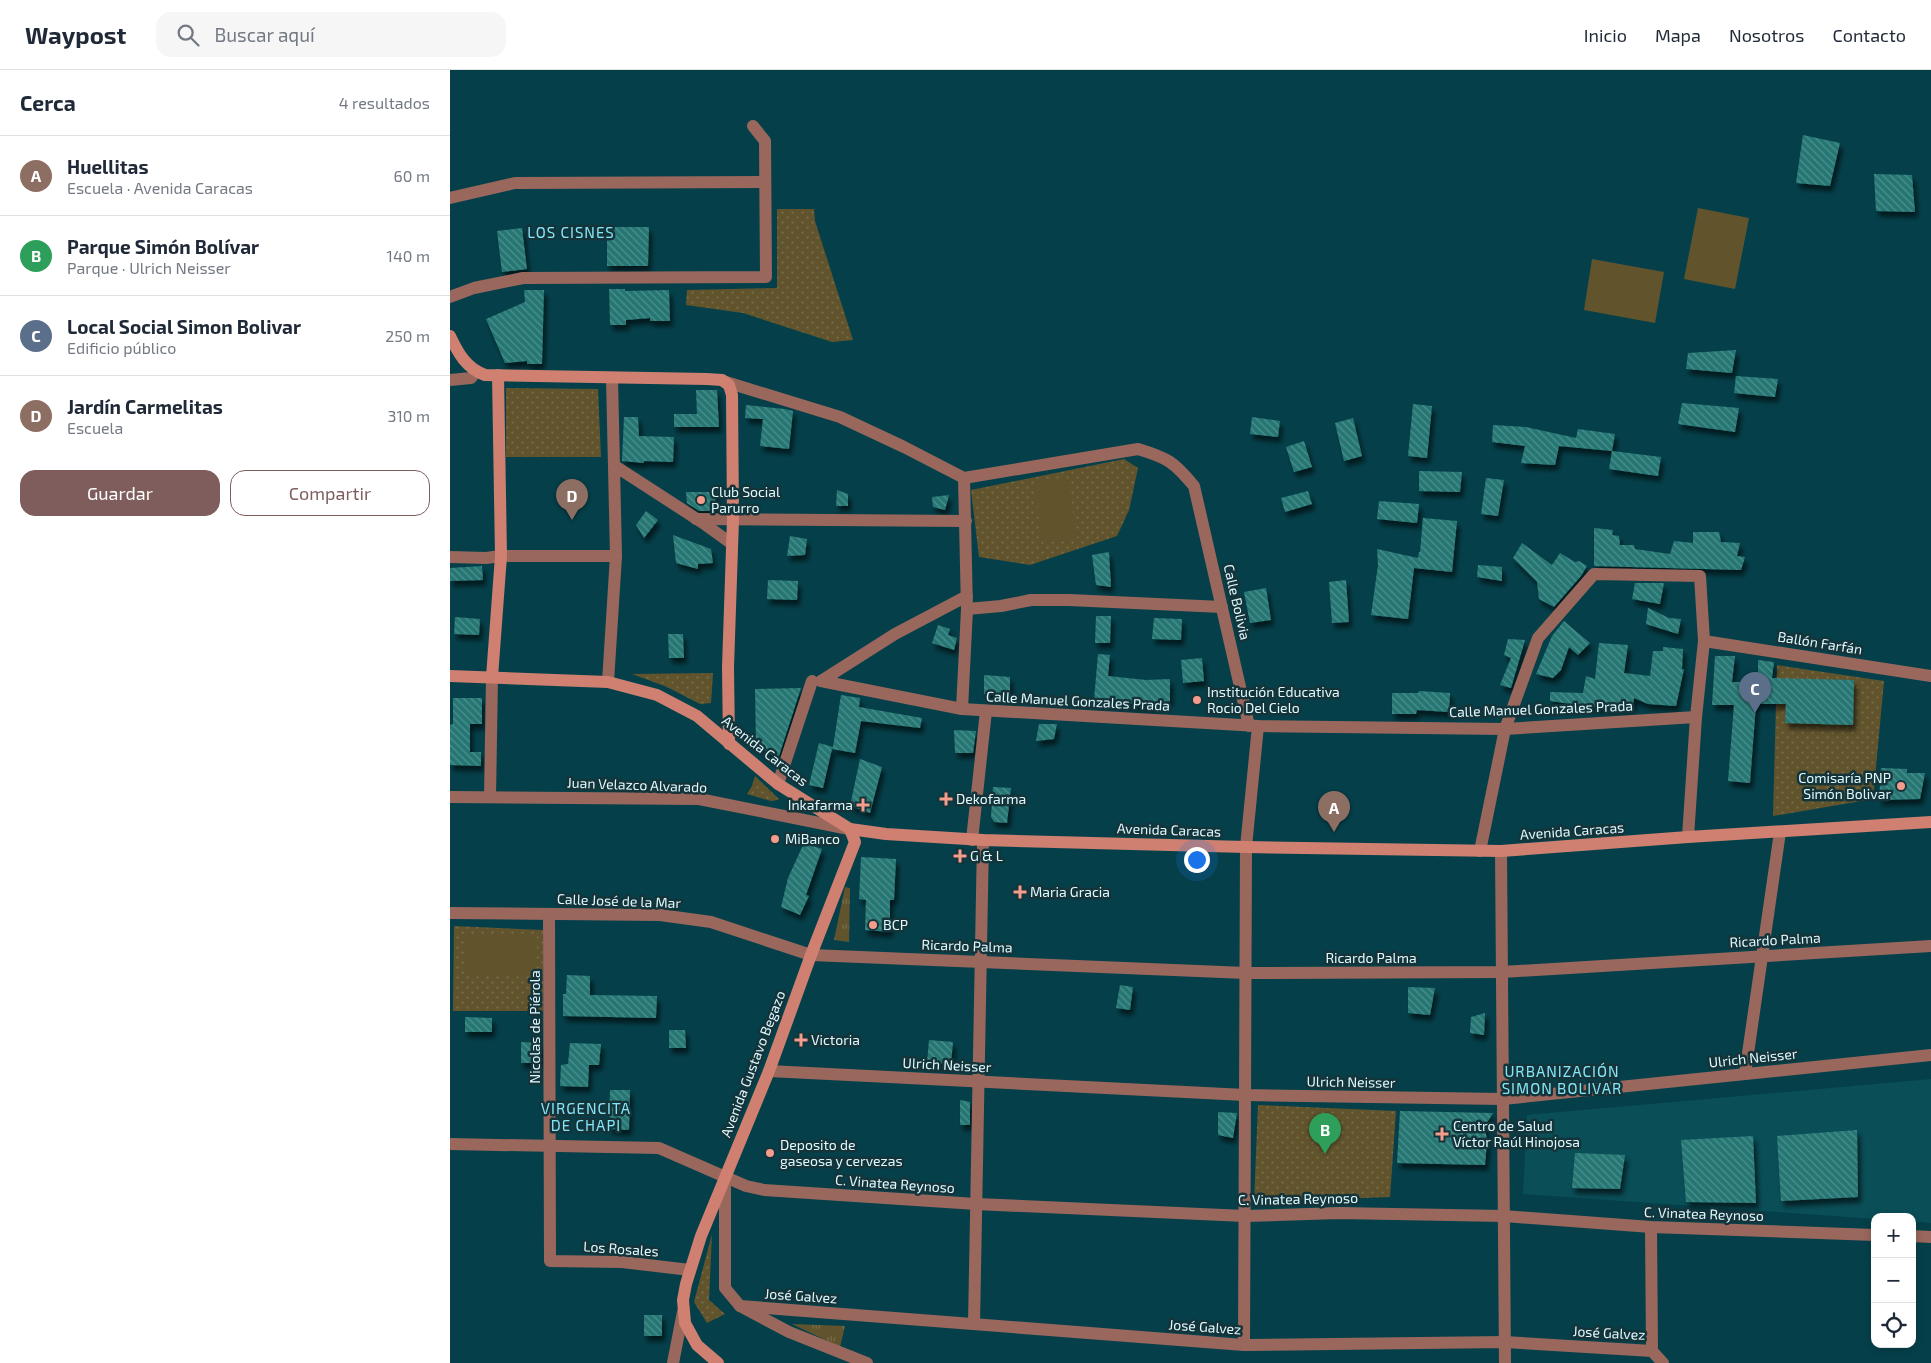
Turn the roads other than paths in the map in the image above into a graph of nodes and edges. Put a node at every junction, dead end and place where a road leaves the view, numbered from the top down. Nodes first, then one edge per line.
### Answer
1 (753, 126) dead end
2 (764, 182) junction
3 (450, 198) edge
4 (450, 297) edge
5 (450, 336) edge
6 (476, 371) junction
7 (498, 375) junction
8 (612, 378) junction
9 (450, 380) edge
10 (726, 382) junction
11 (615, 466) junction
12 (964, 478) junction
13 (696, 519) junction
14 (733, 519) junction
15 (966, 521) junction
16 (732, 544) junction
17 (501, 556) junction
18 (616, 556) junction
19 (450, 557) edge
20 (967, 596) junction
21 (1222, 607) junction
22 (967, 609) junction
23 (1704, 641) junction
24 (450, 676) edge
25 (1931, 676) edge
26 (492, 677) junction
27 (817, 681) junction
28 (608, 682) junction
29 (962, 710) junction
30 (986, 711) junction
31 (1696, 718) junction
32 (1254, 726) junction
33 (1505, 729) junction
34 (729, 744) junction
35 (778, 784) junction
36 (450, 797) edge
37 (490, 797) junction
38 (1931, 822) edge
39 (850, 830) junction
40 (1780, 832) junction
41 (1688, 837) junction
42 (977, 840) junction
43 (1246, 847) junction
44 (1480, 851) junction
45 (1501, 851) junction
46 (450, 913) edge
47 (550, 914) junction
48 (1931, 946) edge
49 (811, 955) junction
50 (1762, 956) junction
51 (981, 962) junction
52 (1502, 972) junction
53 (1246, 973) junction
54 (1931, 1055) edge
55 (770, 1071) junction
56 (1745, 1074) junction
57 (978, 1082) junction
58 (1245, 1095) junction
59 (1503, 1099) junction
60 (450, 1144) edge
61 (550, 1146) junction
62 (725, 1176) junction
63 (976, 1204) junction
64 (1245, 1216) junction
65 (1504, 1216) junction
66 (1651, 1227) junction
67 (1871, 1236) edge
68 (1916, 1236) edge
69 (1931, 1237) edge
70 (550, 1261) joint
71 (690, 1270) junction
72 (740, 1306) junction
73 (683, 1312) junction
74 (974, 1324) junction
75 (1505, 1342) junction
76 (1244, 1345) junction
77 (1652, 1351) junction
78 (673, 1363) edge
79 (718, 1363) edge
80 (867, 1363) edge
81 (1505, 1363) edge
82 (1663, 1363) edge

1 - 2 street
2 - 3 street
2 - 4 street
5 - 6 main road
6 - 7 main road
6 - 9 street
7 - 8 main road
7 - 17 main road
8 - 10 main road
8 - 11 street
10 - 12 street
10 - 14 main road
11 - 13 street
11 - 18 street
12 - 15 street
12 - 21 street, Calle Bolivia
13 - 14 street
13 - 16 street
14 - 15 street
14 - 16 main road
15 - 20 street
16 - 34 main road
17 - 18 street
17 - 19 street
17 - 26 main road
18 - 28 street
20 - 22 street
20 - 27 street
21 - 22 street
21 - 32 street, Calle Bolivia
22 - 29 street
23 - 25 street, Ballón Farfán
23 - 31 street
23 - 33 street
24 - 26 main road, Avenida Caracas
26 - 28 main road, Avenida Caracas
26 - 37 street
27 - 29 street, Calle Manuel Gonzales Prada
27 - 35 street
28 - 34 main road, Avenida Caracas
29 - 30 street, Calle Manuel Gonzales Prada
30 - 32 street, Calle Manuel Gonzales Prada
30 - 42 street
31 - 33 street, Calle Manuel Gonzales Prada
31 - 41 street
32 - 33 street, Calle Manuel Gonzales Prada
32 - 43 street, Calle Bolivia
33 - 44 street
34 - 35 main road, Avenida Caracas
35 - 39 main road, Avenida Caracas
36 - 37 street, Juan Velazco Alvarado
37 - 39 street, Juan Velazco Alvarado
38 - 40 main road, Avenida Caracas
39 - 42 main road, Avenida Caracas
39 - 49 main road, Avenida Gustavo Begazo
40 - 41 main road, Avenida Caracas
40 - 50 street
41 - 45 main road, Avenida Caracas
42 - 43 main road, Avenida Caracas
42 - 51 street
43 - 44 main road, Avenida Caracas
43 - 53 street, Calle Bolivia
44 - 45 main road, Avenida Caracas
45 - 52 street
46 - 47 street, Calle José de la Mar
47 - 49 street, Calle José de la Mar
47 - 61 street, Nicolas de Piérola
48 - 50 street, Ricardo Palma
49 - 51 street, Ricardo Palma
49 - 55 main road, Avenida Gustavo Begazo
50 - 52 street, Ricardo Palma
50 - 56 street
51 - 53 street, Ricardo Palma
51 - 57 street
52 - 53 street, Ricardo Palma
52 - 59 street
53 - 58 street, Calle Bolivia
54 - 56 street, Ulrich Neisser
55 - 57 street, Ulrich Neisser
55 - 62 main road, Avenida Gustavo Begazo
56 - 59 street, Ulrich Neisser
57 - 58 street, Ulrich Neisser
57 - 63 street
58 - 59 street, Ulrich Neisser
58 - 64 street, Calle Bolivia
59 - 65 street
60 - 61 street, C. Vinatea Reynoso
61 - 62 street, C. Vinatea Reynoso
61 - 70 street, Nicolas de Piérola
62 - 63 street, C. Vinatea Reynoso
62 - 71 main road, Avenida Gustavo Begazo
62 - 72 street
63 - 64 street, C. Vinatea Reynoso
63 - 74 street
64 - 65 street, C. Vinatea Reynoso
64 - 76 street, Calle Bolivia
65 - 66 street, C. Vinatea Reynoso
65 - 75 street
66 - 67 street, C. Vinatea Reynoso
66 - 77 street
68 - 69 street
70 - 71 street, Los Rosales
71 - 73 main road, Avenida Gustavo Begazo
72 - 74 street, José Galvez
72 - 80 street
73 - 78 street
73 - 79 main road
74 - 76 street, José Galvez
75 - 76 street, José Galvez
75 - 77 street, José Galvez
75 - 81 street
77 - 82 street, José Galvez

